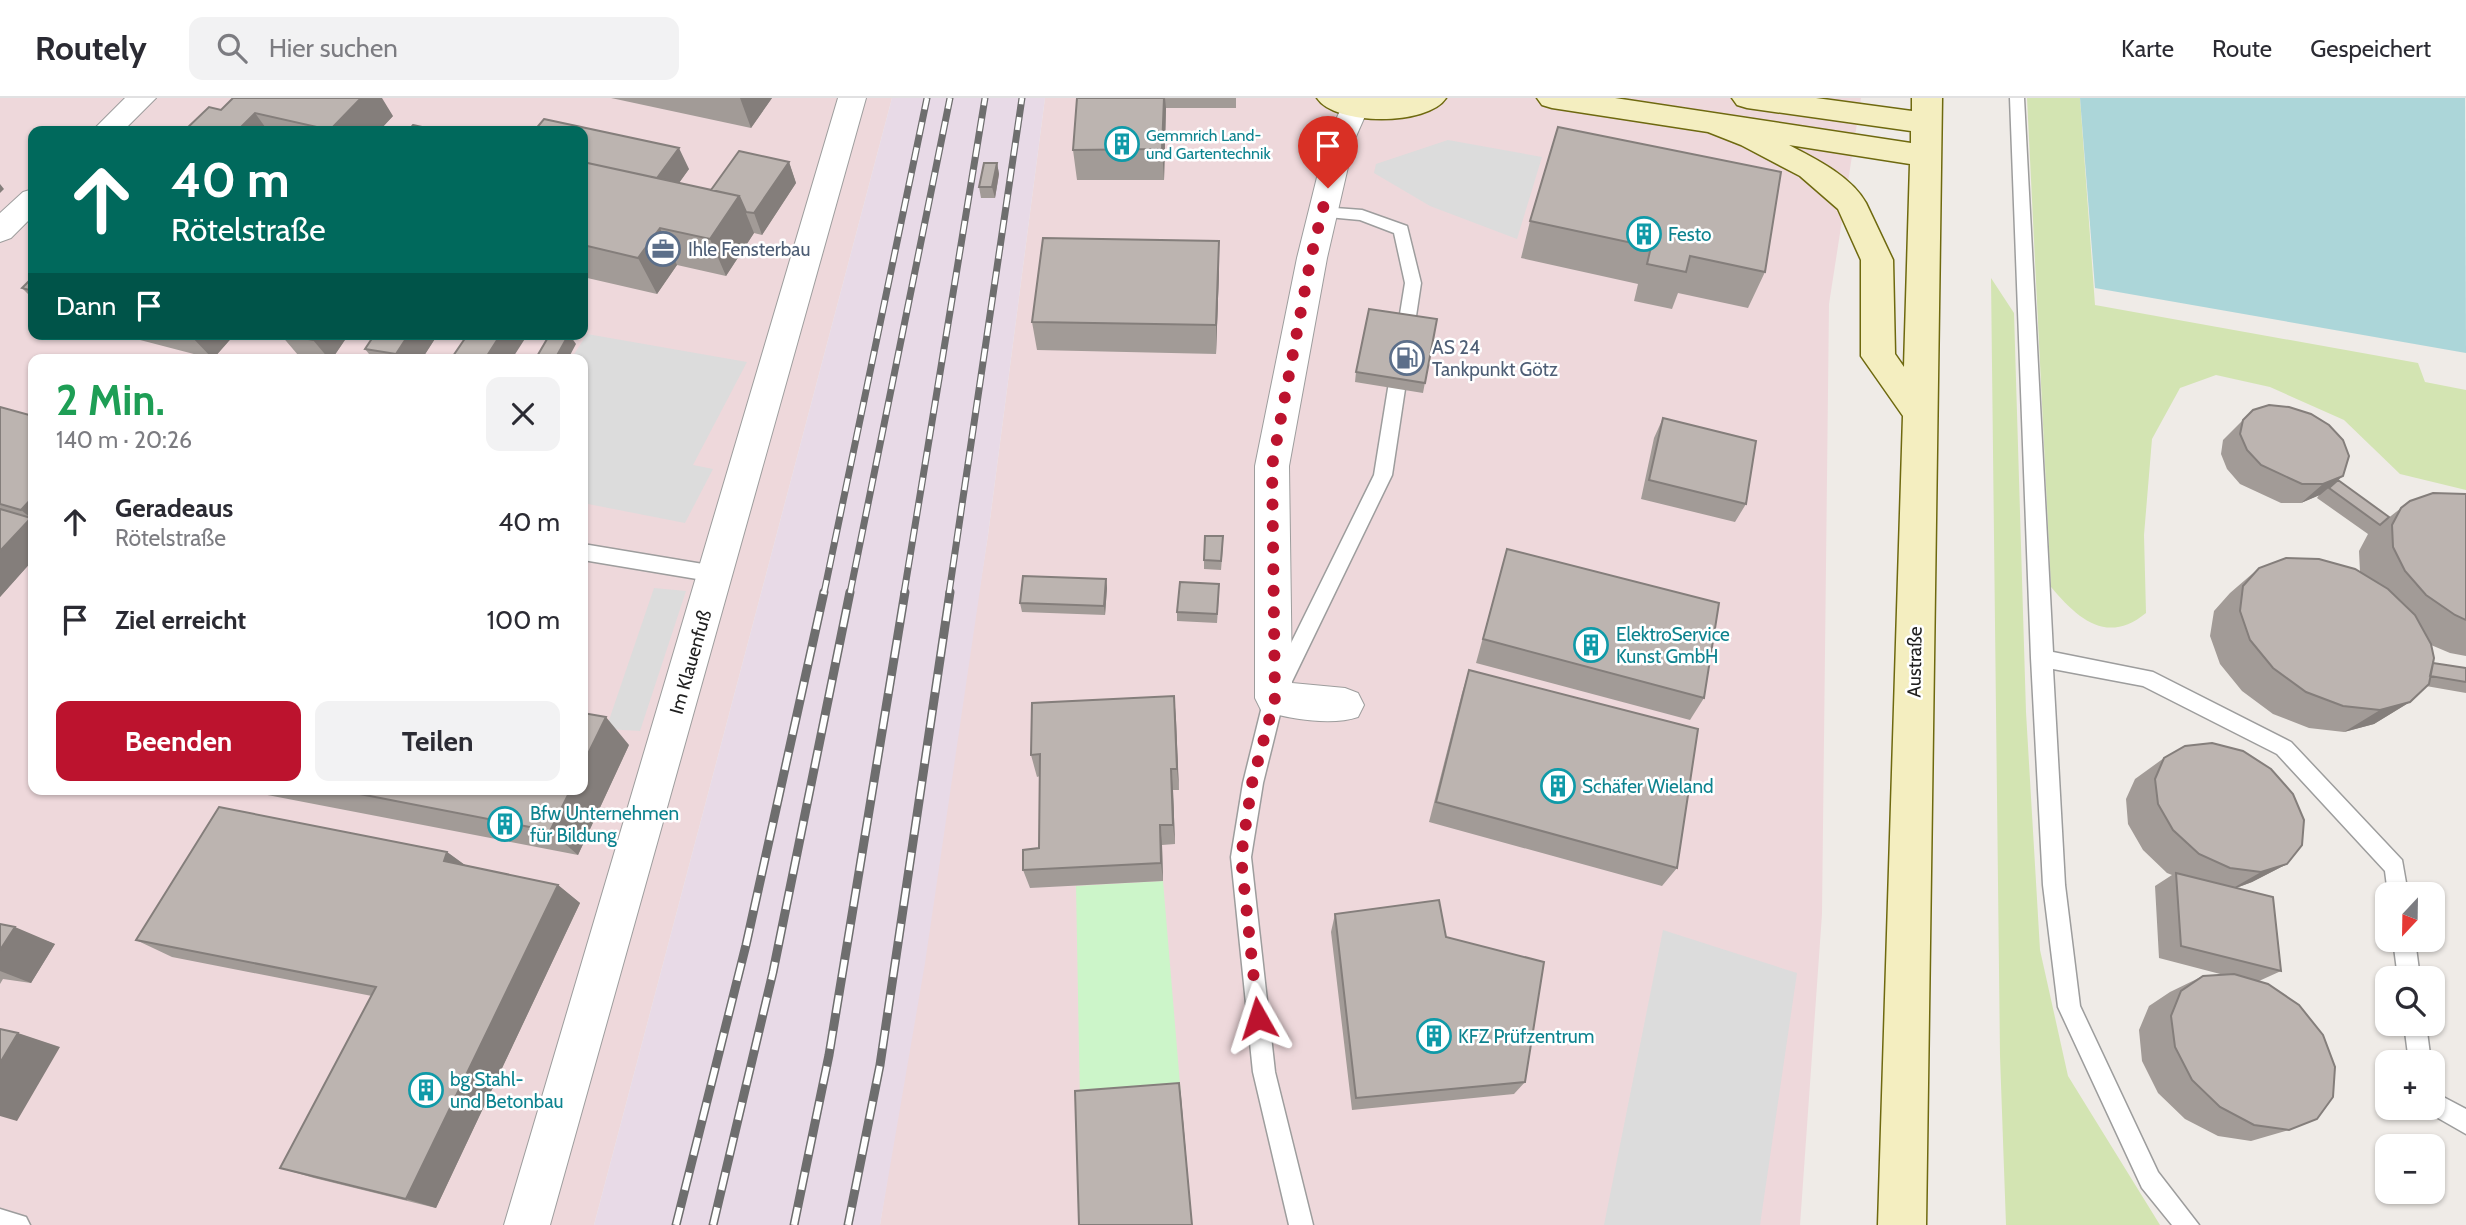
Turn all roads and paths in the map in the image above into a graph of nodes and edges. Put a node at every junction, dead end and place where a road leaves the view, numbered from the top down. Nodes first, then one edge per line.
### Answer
1 (142, 98) edge
2 (852, 98) edge
3 (1431, 98) edge
4 (1552, 98) edge
5 (1747, 98) edge
6 (2017, 98) edge
7 (1344, 102) edge
8 (1927, 110) edge
9 (1713, 123) junction
10 (111, 126) edge
11 (1926, 156) junction
12 (28, 205) edge
13 (1322, 212) junction
14 (0, 230) edge
15 (1920, 414) junction
16 (588, 553) edge
17 (715, 574) junction
18 (2041, 658) junction
19 (1275, 698) junction
20 (1345, 705) dead end
21 (2397, 882) edge
22 (2445, 1110) edge
23 (2466, 1122) edge
24 (0, 1221) edge
25 (18, 1225) edge
26 (527, 1225) edge
27 (1301, 1225) edge
28 (1902, 1225) edge
29 (2187, 1225) edge

1 - 10 street
2 - 17 street, Im Klauenfuß
3 - 7 main road
4 - 9 main road
5 - 8 main road
6 - 18 lane
7 - 13 street
8 - 11 main road, Austraße
9 - 11 main road
9 - 15 main road
11 - 15 main road, Austraße
12 - 14 street
13 - 19 street
13 - 19 lane
15 - 28 main road, Austraße
16 - 17 lane
17 - 26 street, Im Klauenfuß
18 - 21 lane
18 - 29 lane
19 - 20 street
19 - 27 lane
22 - 23 lane
24 - 25 lane

